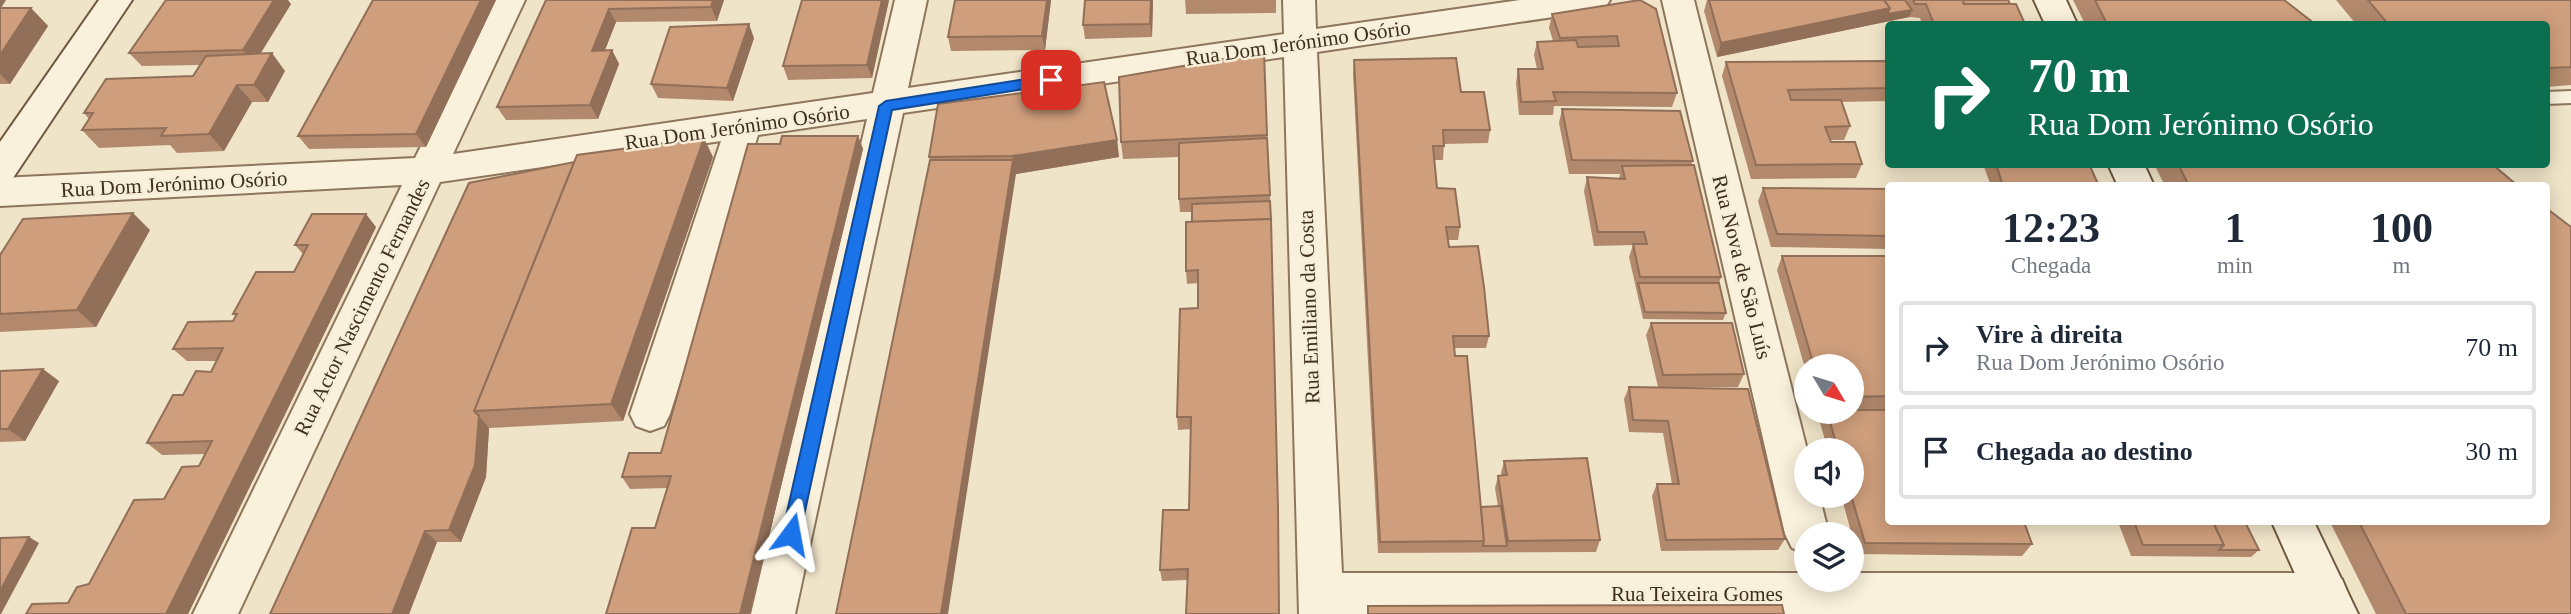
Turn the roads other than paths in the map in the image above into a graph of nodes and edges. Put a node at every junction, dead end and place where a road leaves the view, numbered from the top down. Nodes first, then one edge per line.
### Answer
1 (116, 0) edge
2 (509, 0) edge
3 (911, 0) edge
4 (1298, 0) edge
5 (1594, 0) edge
6 (1678, 0) edge
7 (2050, 0) edge
8 (2060, 21) edge
9 (1299, 42) junction
10 (2571, 97) edge
11 (2550, 98) edge
12 (886, 106) junction
13 (743, 126) junction
14 (0, 169) edge
15 (427, 172) junction
16 (0, 192) edge
17 (650, 414) dead end
18 (1804, 522) edge
19 (2294, 525) edge
20 (1822, 596) edge
21 (1320, 603) edge
22 (2331, 604) edge
23 (215, 614) edge
24 (773, 614) edge

1 - 14 street
2 - 15 street, Rua Actor Nascimento Fernandes
3 - 12 street
4 - 9 street, Rua Emiliano da Costa
5 - 9 street, Rua Dom Jerónimo Osório
6 - 18 street, Rua Nova de São Luís
7 - 8 street
9 - 12 street, Rua Dom Jerónimo Osório
9 - 21 street, Rua Emiliano da Costa
10 - 11 lane
12 - 13 street, Rua Dom Jerónimo Osório
12 - 24 street
13 - 15 street, Rua Dom Jerónimo Osório
13 - 17 street
15 - 16 street, Rua Dom Jerónimo Osório
15 - 23 street, Rua Actor Nascimento Fernandes
19 - 22 street
20 - 21 street, Rua Teixeira Gomes
20 - 22 street, Rua Teixeira Gomes

